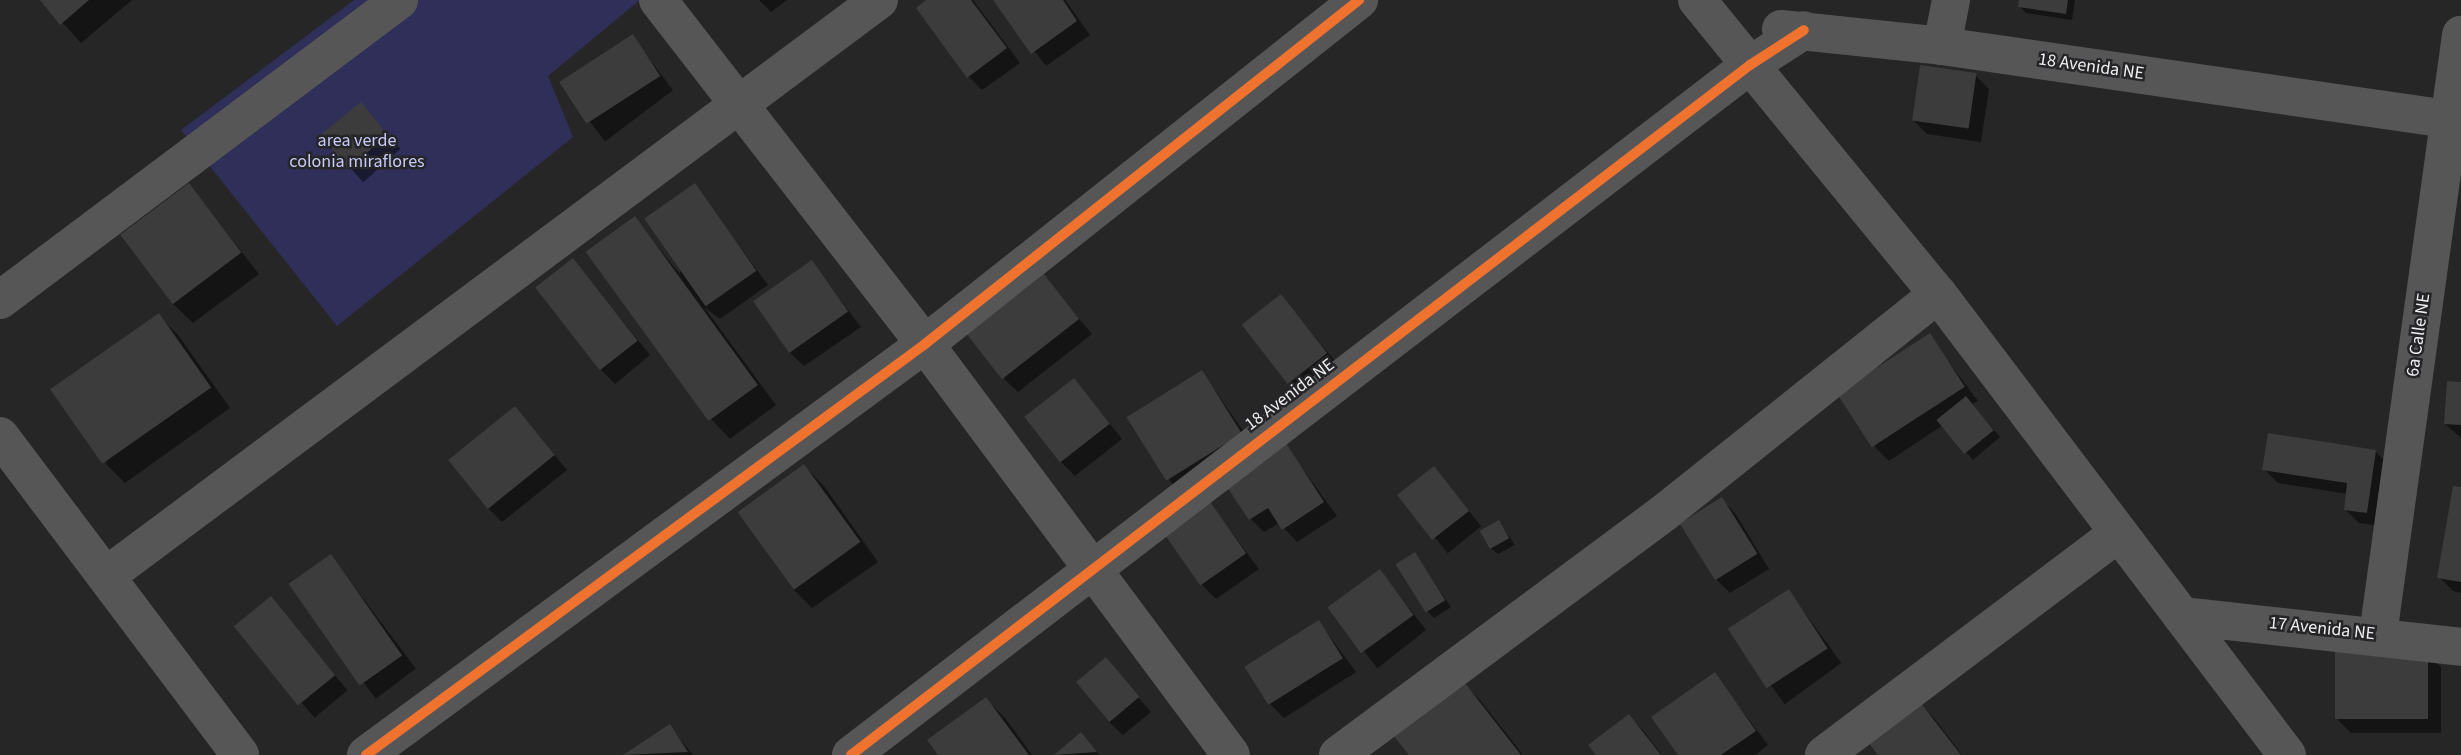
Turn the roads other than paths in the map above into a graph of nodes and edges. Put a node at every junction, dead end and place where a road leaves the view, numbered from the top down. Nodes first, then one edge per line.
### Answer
1 (399, 0) edge
2 (658, 0) edge
3 (879, 0) edge
4 (1359, 0) edge
5 (1951, 0) edge
6 (1708, 13) edge
7 (1804, 30) junction
8 (2461, 35) edge
9 (1942, 46) junction
10 (1751, 65) junction
11 (740, 102) junction
12 (2455, 120) edge
13 (1938, 294) junction
14 (0, 300) edge
15 (925, 344) junction
16 (0, 436) edge
17 (2119, 533) junction
18 (1092, 568) junction
19 (106, 576) junction
20 (2182, 616) junction
21 (2378, 635) junction
22 (2461, 647) edge
23 (240, 755) edge
24 (366, 755) edge
25 (851, 755) edge
26 (1231, 755) edge
27 (1338, 755) edge
28 (1824, 755) edge
29 (2287, 755) edge

1 - 14 street
2 - 11 street
3 - 11 street
4 - 15 street
5 - 9 street
6 - 7 street, 18 Avenida NE
6 - 10 street
7 - 9 street, 18 Avenida NE
7 - 10 street, 18 Avenida NE
8 - 12 street, 6a Calle NE
9 - 12 street, 18 Avenida NE
10 - 13 street
10 - 18 street, 18 Avenida NE
11 - 15 street
11 - 19 street
12 - 21 street, 6a Calle NE
13 - 17 street
13 - 27 street
15 - 18 street
15 - 24 street
16 - 19 street
17 - 20 street
17 - 28 street
18 - 25 street, 18 Avenida NE
18 - 26 street
19 - 23 street
20 - 21 street, 17 Avenida NE
20 - 29 street
21 - 22 street, 17 Avenida NE

